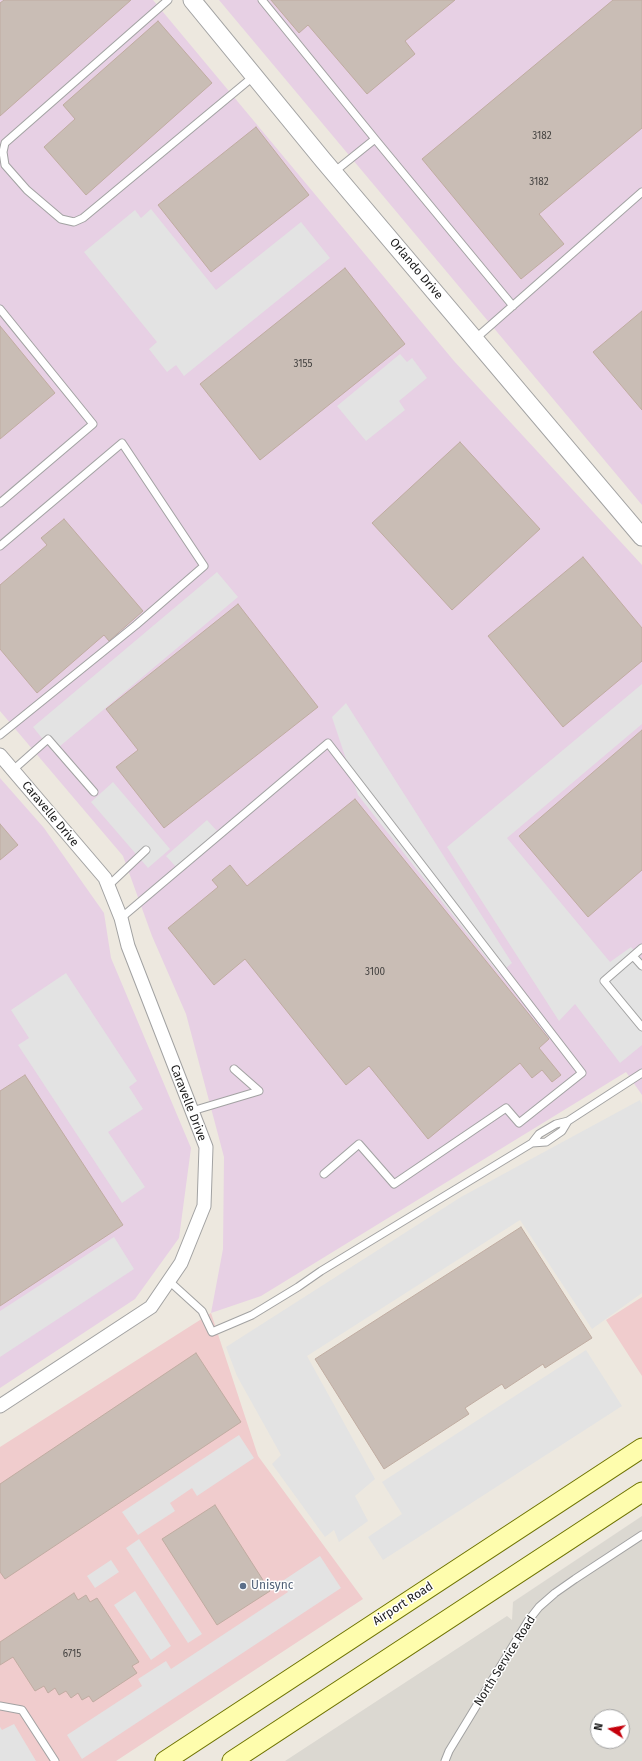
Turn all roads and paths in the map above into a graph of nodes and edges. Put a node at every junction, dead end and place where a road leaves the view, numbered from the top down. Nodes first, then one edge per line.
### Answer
1 (168, 0) edge
2 (262, 0) edge
3 (196, 2) edge
4 (254, 76) junction
5 (375, 139) junction
6 (334, 172) junction
7 (642, 192) edge
8 (513, 306) junction
9 (0, 309) edge
10 (475, 339) junction
11 (0, 503) edge
12 (642, 537) edge
13 (0, 546) edge
14 (0, 735) edge
15 (0, 755) edge
16 (13, 770) junction
17 (94, 792) dead end
18 (146, 850) dead end
19 (108, 886) junction
20 (121, 918) junction
21 (642, 948) edge
22 (633, 956) junction
23 (642, 966) edge
24 (642, 1027) edge
25 (234, 1070) dead end
26 (642, 1073) edge
27 (192, 1111) junction
28 (324, 1174) dead end
29 (169, 1281) junction
30 (0, 1406) edge
31 (642, 1448) edge
32 (642, 1492) edge
33 (642, 1535) edge
34 (0, 1706) edge
35 (55, 1761) edge
36 (165, 1761) edge
37 (232, 1761) edge
38 (445, 1761) edge

1 - 4 lane
2 - 5 lane
3 - 4 street, Orlando Drive
4 - 6 street, Orlando Drive
5 - 6 lane
5 - 8 lane
6 - 10 street, Orlando Drive
7 - 8 lane
8 - 10 lane
9 - 11 lane
10 - 12 street, Orlando Drive
13 - 14 lane
15 - 16 street, Caravelle Drive
16 - 17 lane
16 - 19 street, Caravelle Drive
18 - 19 lane
19 - 20 street, Caravelle Drive
20 - 27 street, Caravelle Drive
20 - 28 lane
21 - 22 lane
22 - 23 lane
22 - 24 lane
25 - 27 lane
26 - 29 lane
27 - 29 street, Caravelle Drive
29 - 30 street, Caravelle Drive
31 - 36 main road, Airport Road
32 - 37 main road
33 - 38 lane, North Service Road
34 - 35 lane

